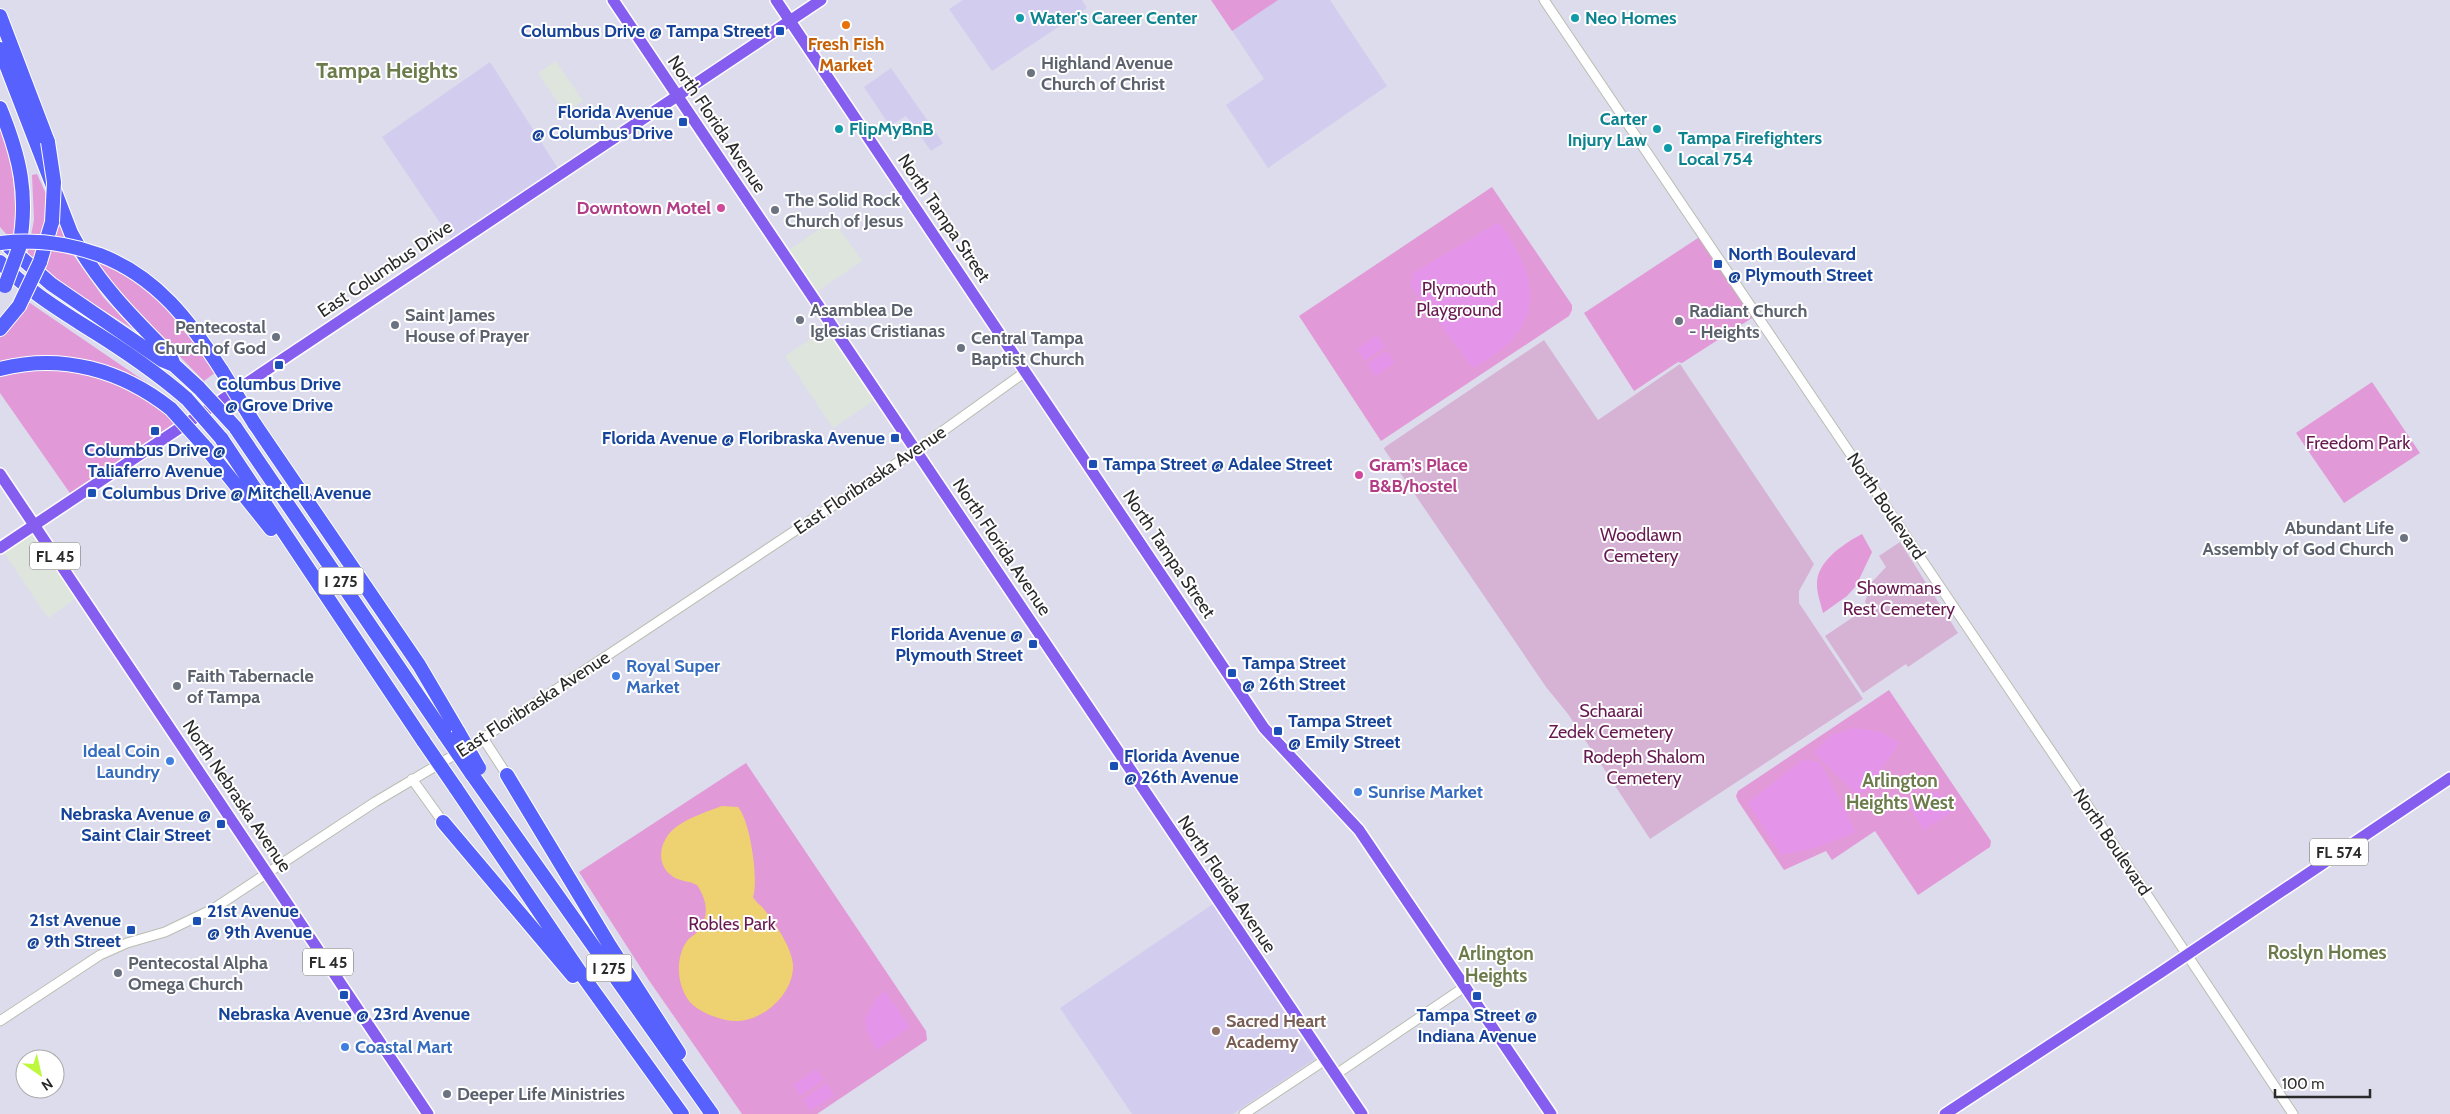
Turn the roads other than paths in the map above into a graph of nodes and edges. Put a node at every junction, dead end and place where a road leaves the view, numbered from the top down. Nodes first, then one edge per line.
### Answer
1 (613, 0) edge
2 (776, 0) edge
3 (821, 0) edge
4 (1544, 0) edge
5 (0, 16) edge
6 (790, 20) junction
7 (0, 49) edge
8 (677, 96) junction
9 (0, 108) edge
10 (0, 237) edge
11 (0, 244) edge
12 (0, 262) edge
13 (2, 291) edge
14 (0, 330) edge
15 (174, 365) junction
16 (0, 368) edge
17 (1025, 372) junction
18 (915, 451) junction
19 (0, 474) edge
20 (34, 524) junction
21 (0, 548) edge
22 (307, 568) junction
23 (452, 734) junction
24 (484, 738) junction
25 (507, 775) joint
26 (2450, 778) edge
27 (412, 779) junction
28 (443, 822) joint
29 (268, 874) junction
30 (2187, 955) junction
31 (1466, 986) junction
32 (0, 1021) edge
33 (1325, 1060) junction
34 (1335, 1075) junction
35 (681, 1112) edge
36 (428, 1114) edge
37 (713, 1114) edge
38 (1244, 1114) edge
39 (1362, 1114) edge
40 (1552, 1114) edge
41 (1945, 1114) edge
42 (2293, 1114) edge

1 - 8 main road, North Florida Avenue
2 - 6 main road, North Tampa Street
3 - 6 main road, East Columbus Drive
4 - 30 street, North Boulevard
5 - 14 highway, bridge
6 - 8 main road, East Columbus Drive
6 - 17 main road, North Tampa Street
7 - 15 highway
8 - 18 main road, North Florida Avenue
8 - 20 main road, East Columbus Drive
9 - 13 highway, bridge
10 - 15 highway, I 275
11 - 23 highway, bridge
12 - 22 highway, I 275, bridge
15 - 23 highway, I 275, bridge
16 - 22 highway, bridge
17 - 18 street, East Floribraska Avenue
17 - 31 main road, North Tampa Street
18 - 24 street, East Floribraska Avenue
18 - 33 main road, North Florida Avenue
19 - 20 main road, North Nebraska Avenue / FL 45
20 - 21 main road, East Columbus Drive
20 - 29 main road, North Nebraska Avenue / FL 45
22 - 35 highway, I 275, bridge
23 - 37 highway, I 275, bridge
24 - 25 street
24 - 27 street, East Floribraska Avenue
25 - 37 highway
26 - 30 main road, FL 574
27 - 28 street
27 - 29 street, East Floribraska Avenue
28 - 35 highway
29 - 32 street, East Floribraska Avenue
29 - 36 main road, North Nebraska Avenue / FL 45
30 - 41 main road, FL 574
30 - 42 street, North Boulevard
31 - 34 street
31 - 40 main road, North Tampa Street
33 - 34 main road, North Florida Avenue
33 - 38 street
34 - 39 main road, North Florida Avenue

